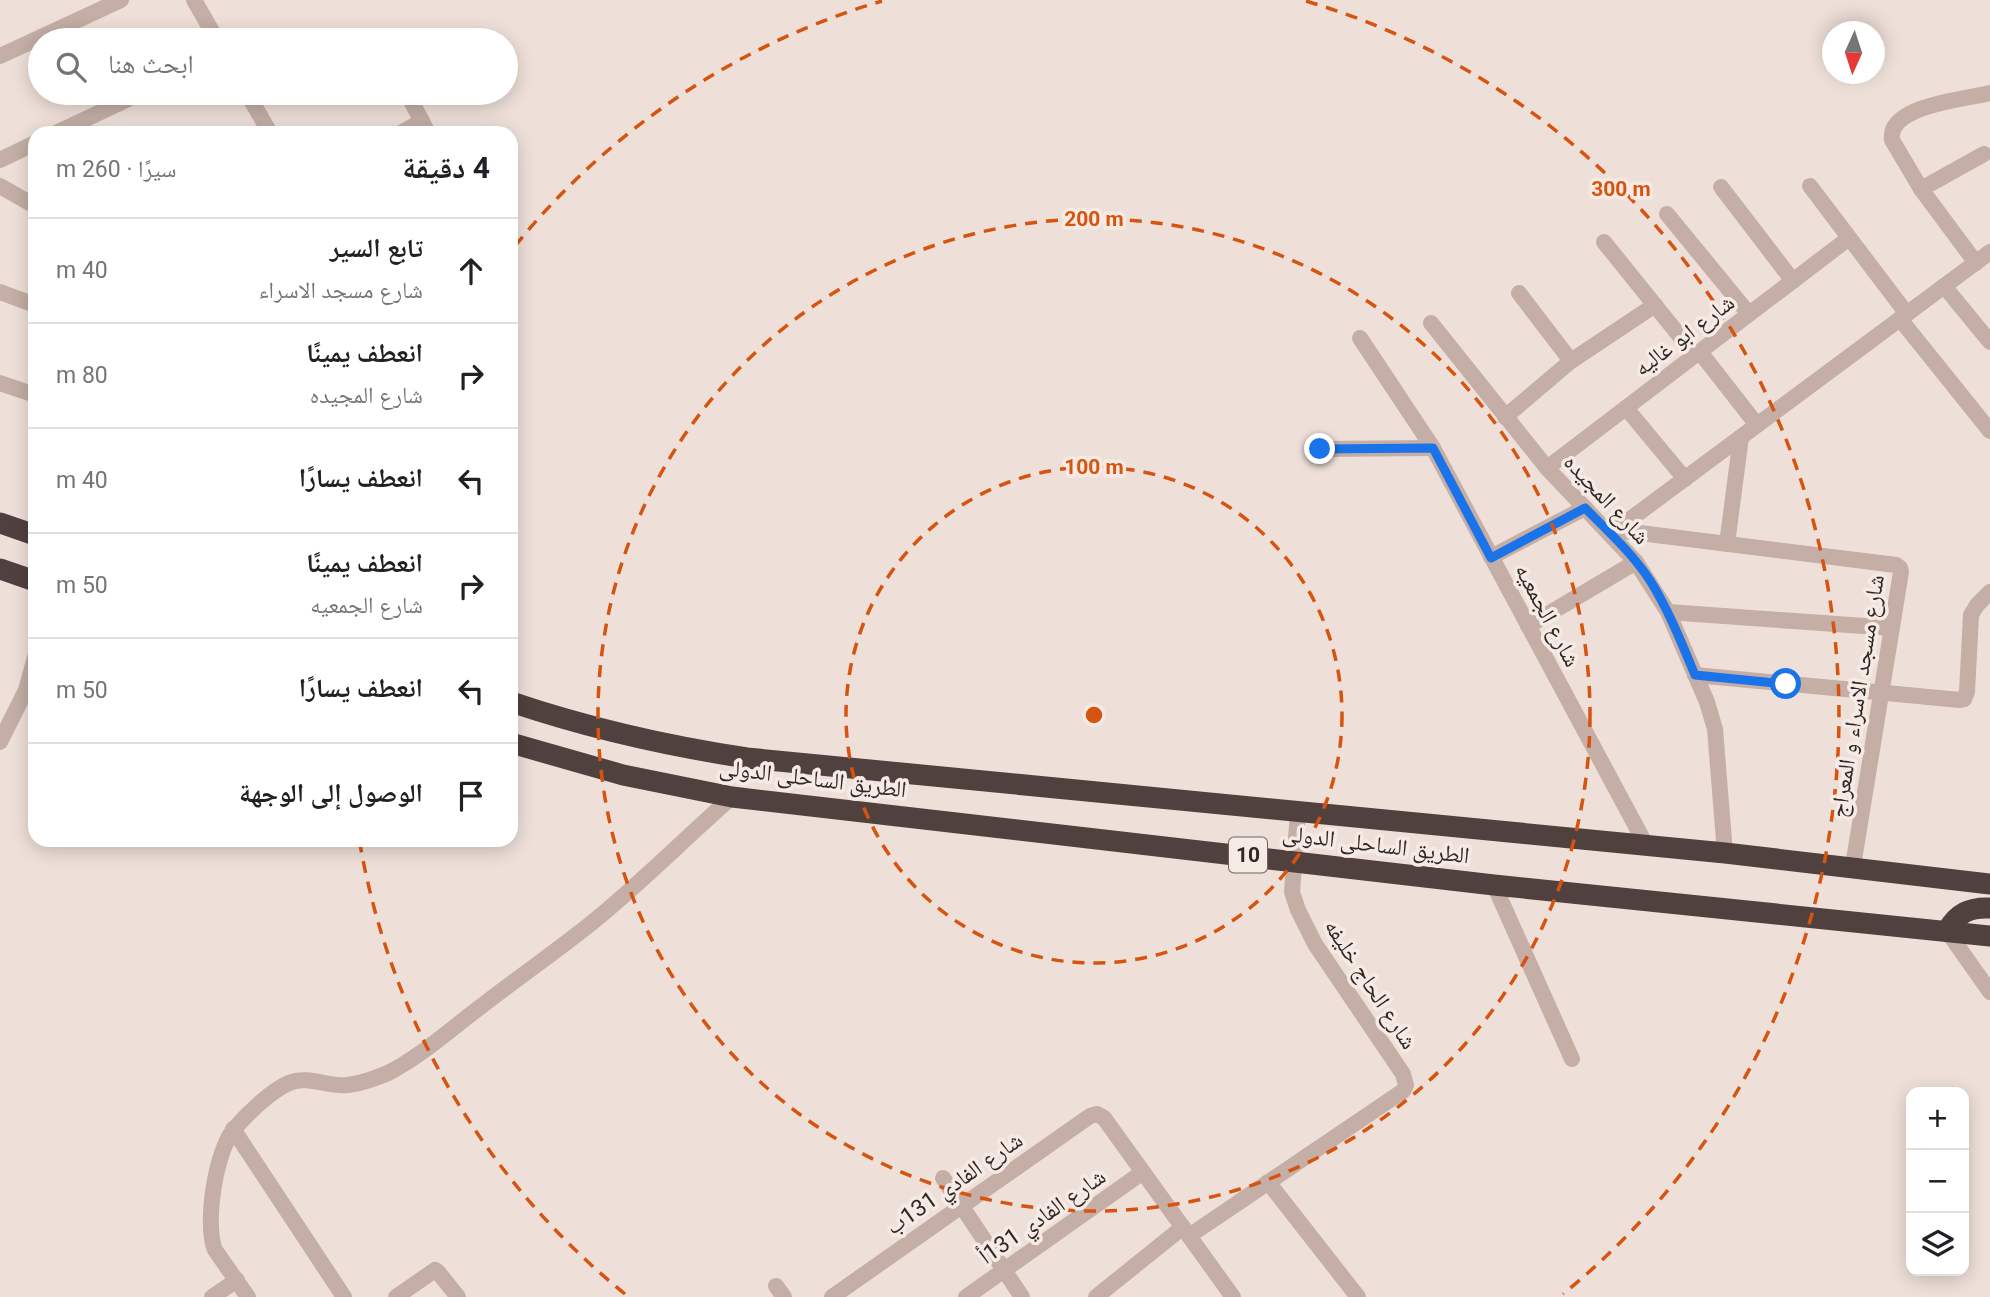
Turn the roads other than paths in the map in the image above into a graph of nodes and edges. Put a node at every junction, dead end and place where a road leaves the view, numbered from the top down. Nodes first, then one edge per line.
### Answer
1 (121, 0) edge
2 (194, 0) edge
3 (60, 28) edge
4 (210, 28) edge
5 (28, 43) edge
6 (0, 56) edge
7 (1990, 93) edge
8 (116, 105) edge
9 (252, 105) edge
10 (413, 105) edge
11 (71, 126) edge
12 (261, 126) edge
13 (424, 126) edge
14 (28, 146) edge
15 (1984, 154) dead end
16 (0, 160) edge
17 (0, 186) edge
18 (1810, 186) dead end
19 (1721, 187) dead end
20 (1921, 189) junction
21 (28, 202) edge
22 (1667, 214) dead end
23 (1849, 238) junction
24 (1604, 242) dead end
25 (1990, 252) edge
26 (1976, 263) junction
27 (1793, 281) junction
28 (1944, 286) junction
29 (0, 292) edge
30 (1519, 293) dead end
31 (28, 302) edge
32 (1655, 305) junction
33 (1749, 314) junction
34 (1903, 316) junction
35 (1431, 323) dead end
36 (1360, 338) dead end
37 (1990, 342) edge
38 (1697, 354) junction
39 (1571, 361) junction
40 (0, 383) edge
41 (28, 393) edge
42 (1626, 408) junction
43 (1505, 417) junction
44 (1757, 425) junction
45 (1990, 431) edge
46 (1741, 438) junction
47 (1433, 448) junction
48 (1320, 449) dead end
49 (1547, 468) junction
50 (1685, 479) junction
51 (1585, 508) junction
52 (0, 523) edge
53 (1614, 532) junction
54 (28, 533) edge
55 (1727, 544) junction
56 (1491, 558) junction
57 (1636, 562) junction
58 (0, 569) edge
59 (28, 579) edge
60 (1990, 592) edge
61 (1668, 612) junction
62 (1528, 626) junction
63 (1892, 628) junction
64 (1695, 675) junction
65 (28, 683) edge
66 (1882, 693) junction
67 (518, 704) edge
68 (0, 742) edge
69 (518, 745) edge
70 (732, 797) junction
71 (1298, 812) junction
72 (1646, 845) junction
73 (1726, 853) junction
74 (1293, 860) junction
75 (1853, 866) junction
76 (1494, 884) junction
77 (1990, 884) edge
78 (1990, 908) edge
79 (1947, 931) junction
80 (1990, 936) edge
81 (1990, 992) edge
82 (1572, 1059) dead end
83 (233, 1129) junction
84 (1143, 1172) junction
85 (943, 1178) dead end
86 (1268, 1182) junction
87 (961, 1205) junction
88 (1186, 1232) junction
89 (1005, 1270) junction
90 (237, 1280) junction
91 (212, 1297) edge
92 (248, 1297) edge
93 (344, 1297) edge
94 (396, 1297) edge
95 (458, 1297) edge
96 (831, 1297) edge
97 (966, 1297) edge
98 (1022, 1297) edge
99 (1097, 1297) edge
100 (1233, 1297) edge
101 (1358, 1297) edge

1 - 3 street
2 - 4 street
5 - 6 street
7 - 20 street
8 - 11 street
9 - 12 street
10 - 13 street
14 - 16 street
15 - 20 street
17 - 21 street
18 - 23 street
19 - 27 street
20 - 26 street
22 - 33 street
23 - 27 street, شارع ابو غاليه
23 - 34 street
24 - 32 street
25 - 26 street
26 - 28 street
27 - 33 street, شارع ابو غاليه
28 - 34 street
28 - 37 street
29 - 31 street
30 - 39 street
32 - 38 street
32 - 39 street
33 - 38 street, شارع ابو غاليه
34 - 44 street
34 - 45 street
35 - 43 street, شارع المجيده
36 - 47 street, شارع الجمعيه
38 - 42 street, شارع ابو غاليه
38 - 44 street
39 - 43 street
40 - 41 street
42 - 49 street, شارع ابو غاليه
42 - 50 street
43 - 49 street, شارع المجيده
44 - 46 street
46 - 50 street
46 - 55 street
47 - 48 street
47 - 56 street, شارع الجمعيه
49 - 51 street, شارع المجيده
50 - 53 street
51 - 53 street, شارع المجيده
51 - 56 street
52 - 54 highway
53 - 55 street, شارع مسجد الاسراء و المعراج
53 - 57 street, شارع المجيده
55 - 63 street, شارع مسجد الاسراء و المعراج
56 - 62 street, شارع الجمعيه
57 - 61 street, شارع المجيده
57 - 62 street
58 - 59 highway
60 - 66 street
61 - 63 street
61 - 64 street, شارع المجيده
62 - 72 street, شارع الجمعيه
63 - 66 street, شارع مسجد الاسراء و المعراج
64 - 66 street
64 - 73 street, شارع المجيده
65 - 68 street
66 - 75 street, شارع مسجد الاسراء و المعراج
67 - 71 highway, الطريق الساحلى الدولى / 10
69 - 70 highway, الطريق الساحلى الدولى / 10
70 - 74 highway, الطريق الساحلى الدولى / 10
70 - 83 street
71 - 72 highway, الطريق الساحلى الدولى / 10
71 - 74 street, شارع الحاج خليفه
72 - 73 highway, الطريق الساحلى الدولى / 10
73 - 75 highway, الطريق الساحلى الدولى / 10
74 - 76 highway, الطريق الساحلى الدولى / 10
74 - 86 street, شارع الحاج خليفه
75 - 77 highway, الطريق الساحلى الدولى / 10
76 - 79 highway, الطريق الساحلى الدولى / 10
76 - 82 street
78 - 79 highway
79 - 80 highway, الطريق الساحلى الدولى / 10
79 - 81 street
83 - 90 street
83 - 93 street
84 - 87 street, شارع الفادي 131ب
84 - 88 street
84 - 89 street, شارع الفادي 131أ
85 - 87 street
86 - 88 street, شارع الحاج خليفه
86 - 101 street
87 - 89 street
87 - 96 street, شارع الفادي 131ب
88 - 99 street, شارع الحاج خليفه
88 - 100 street
89 - 97 street, شارع الفادي 131أ
89 - 98 street
90 - 91 street
90 - 92 street
94 - 95 street

